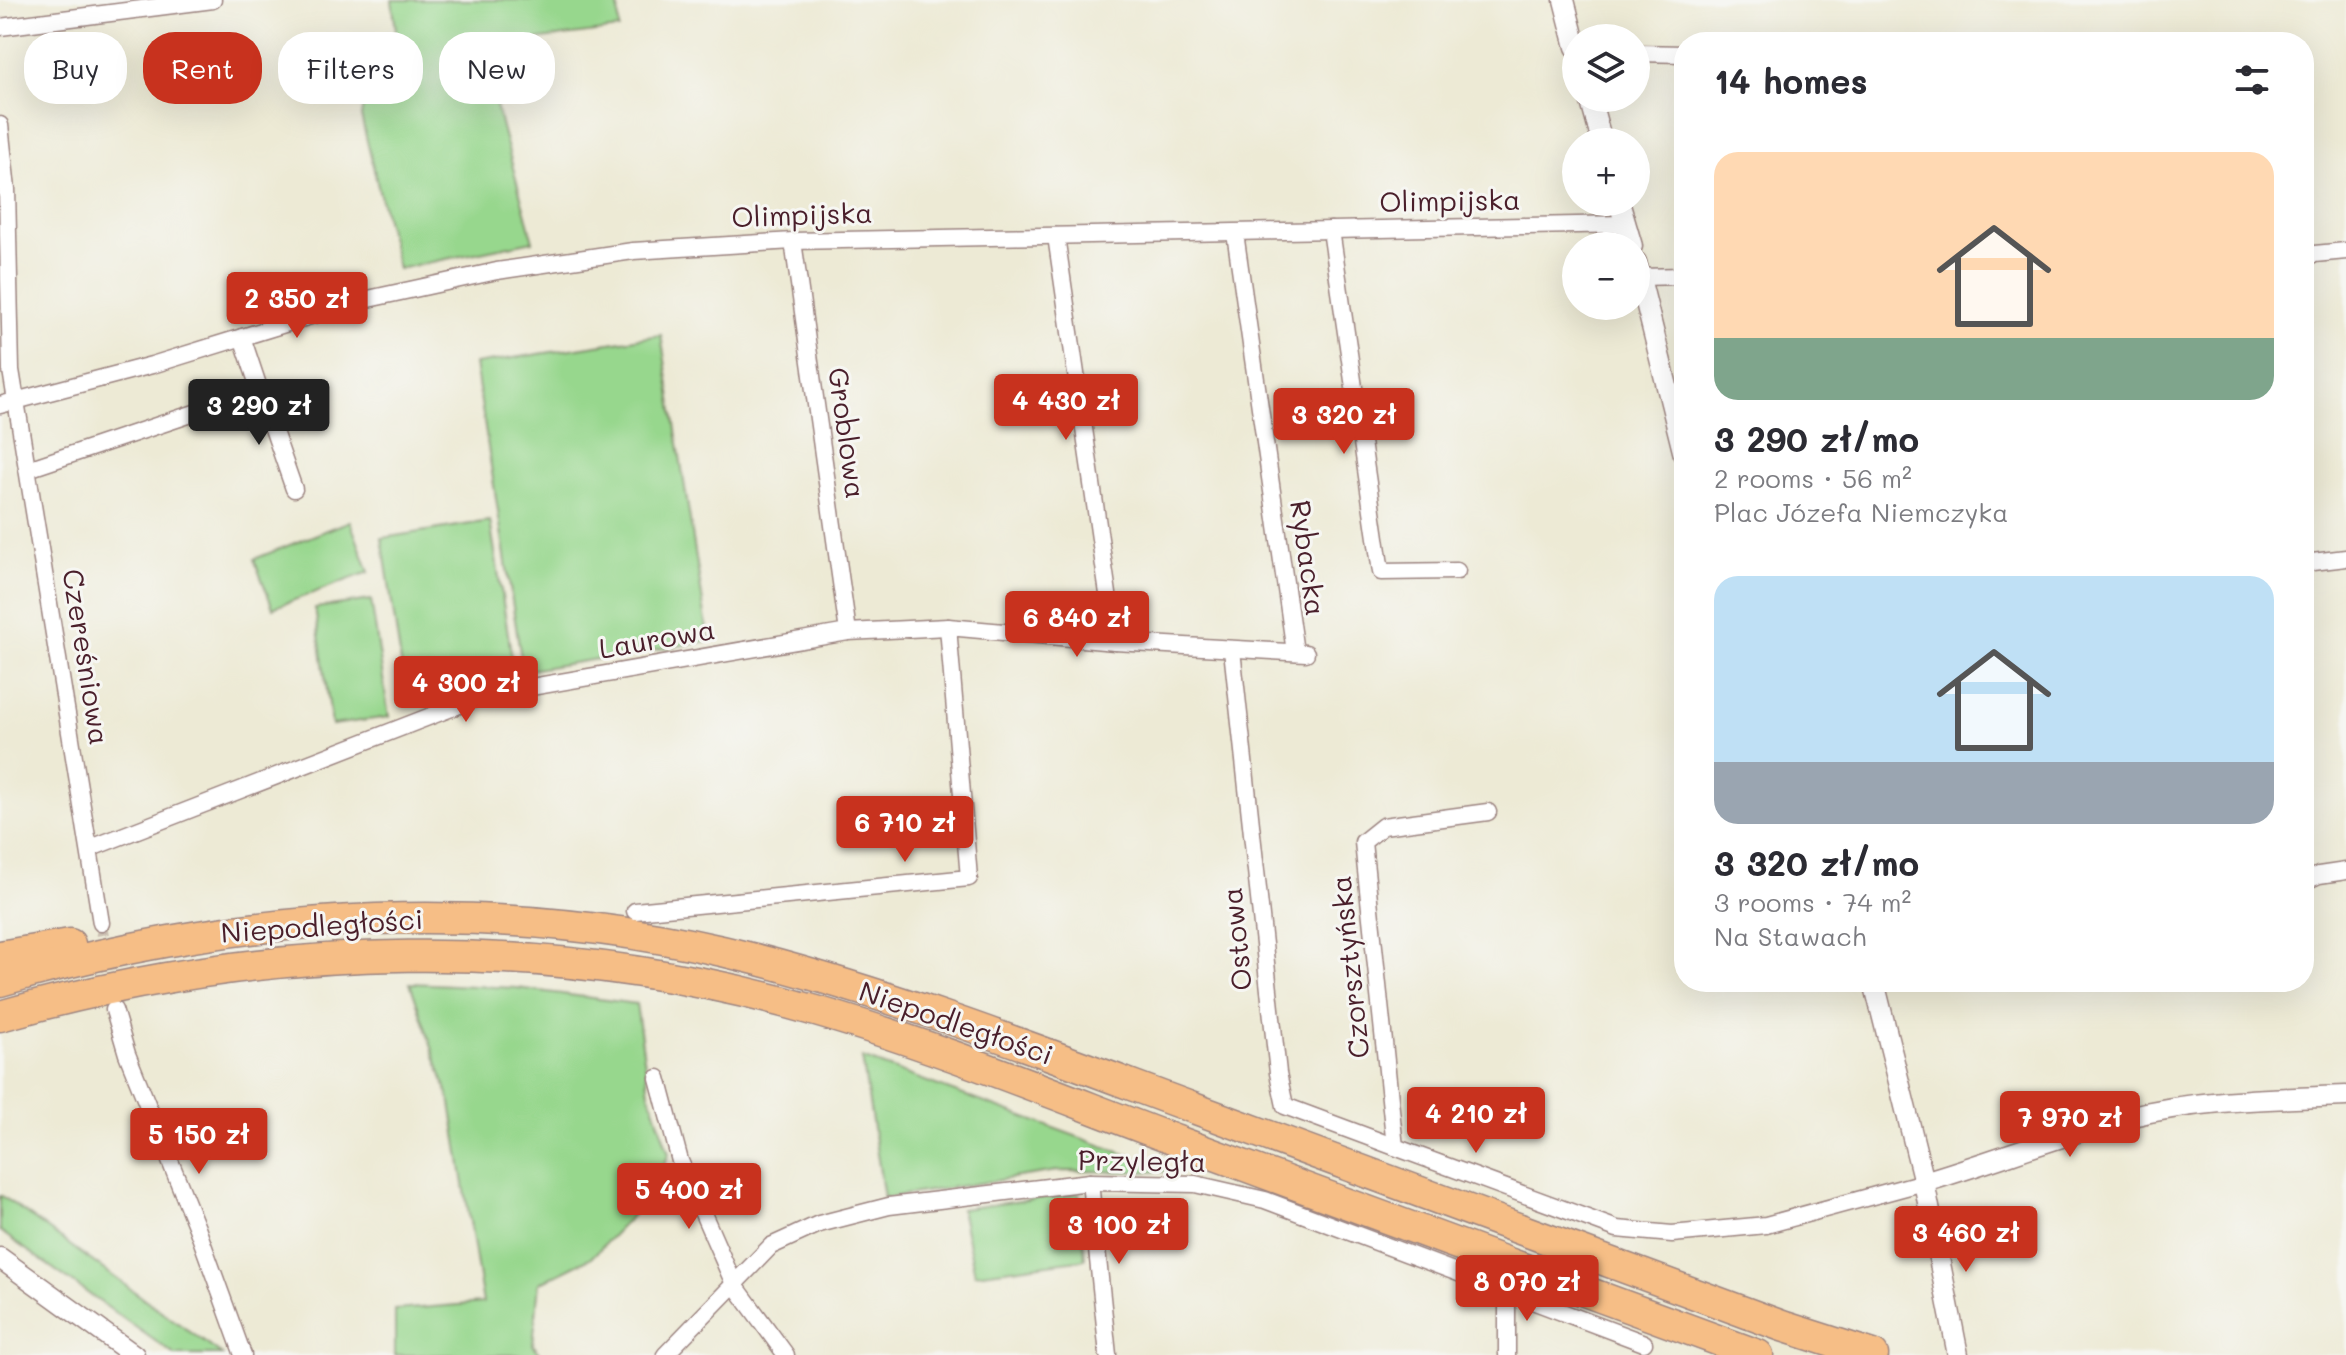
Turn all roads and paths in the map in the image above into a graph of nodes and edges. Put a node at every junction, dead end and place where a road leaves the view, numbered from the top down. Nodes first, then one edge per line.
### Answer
1 (213, 0) edge
2 (1564, 0) edge
3 (1570, 24) edge
4 (0, 27) edge
5 (1650, 53) edge
6 (1674, 54) edge
7 (0, 125) edge
8 (1623, 216) edge
9 (1626, 224) junction
10 (1331, 230) junction
11 (1628, 232) edge
12 (1235, 233) junction
13 (1056, 236) junction
14 (793, 241) junction
15 (2346, 251) edge
16 (2314, 254) edge
17 (1650, 271) edge
18 (1674, 274) edge
19 (1650, 318) edge
20 (242, 337) junction
21 (260, 391) junction
22 (8, 403) edge
23 (1674, 415) edge
24 (28, 469) junction
25 (294, 489) dead end
26 (2346, 558) edge
27 (2314, 562) edge
28 (1457, 571) dead end
29 (948, 627) junction
30 (848, 632) junction
31 (1115, 642) junction
32 (1232, 650) junction
33 (1300, 652) joint
34 (1488, 812) dead end
35 (91, 848) junction
36 (2346, 871) edge
37 (2314, 877) edge
38 (635, 911) dead end
39 (101, 923) tunnel mouth
40 (196, 934) junction
41 (0, 956) edge
42 (0, 981) edge
43 (1876, 992) edge
44 (114, 1010) dead end
45 (0, 1016) edge
46 (658, 1078) dead end
47 (2346, 1096) edge
48 (1395, 1147) junction
49 (1090, 1182) junction
50 (1924, 1182) junction
51 (0, 1258) edge
52 (734, 1284) junction
53 (1507, 1291) junction
54 (1644, 1343) dead end
55 (134, 1355) edge
56 (243, 1355) edge
57 (665, 1355) edge
58 (786, 1355) edge
59 (1108, 1355) edge
60 (1507, 1355) edge
61 (1758, 1355) edge
62 (1873, 1355) edge
63 (1958, 1355) edge

1 - 4 street
2 - 3 street
5 - 6 street
7 - 22 street, Czereśniowa
8 - 9 street
9 - 10 street, Olimpijska
9 - 11 street
10 - 12 street, Olimpijska
10 - 28 street
12 - 13 street, Olimpijska
12 - 33 street, Rybacka
13 - 14 street, Olimpijska
13 - 31 street
14 - 20 street, Olimpijska
14 - 30 street, Groblowa
15 - 16 street
17 - 18 street
19 - 23 street
20 - 21 street
20 - 22 street, Olimpijska
21 - 24 street
21 - 25 street
22 - 24 street, Czereśniowa
24 - 35 street, Czereśniowa
26 - 27 street
29 - 30 street, Laurowa
29 - 31 street, Laurowa
29 - 38 street
30 - 35 street, Laurowa
31 - 32 street, Laurowa
32 - 33 street, Laurowa
32 - 48 street, Ostowa
34 - 48 street, Czorsztyńska
35 - 39 street, Czereśniowa
36 - 37 street
40 - 41 highway
40 - 42 highway, Niepodległości
40 - 62 highway, Niepodległości
43 - 50 street
44 - 56 street
45 - 61 highway, Niepodległości
46 - 52 street
47 - 50 street
48 - 50 street
49 - 52 street, Przyległa
49 - 53 street, Przyległa
49 - 59 street
50 - 63 street
51 - 55 street
52 - 57 street, Przyległa
52 - 58 street
53 - 54 street, Przyległa
53 - 60 street

